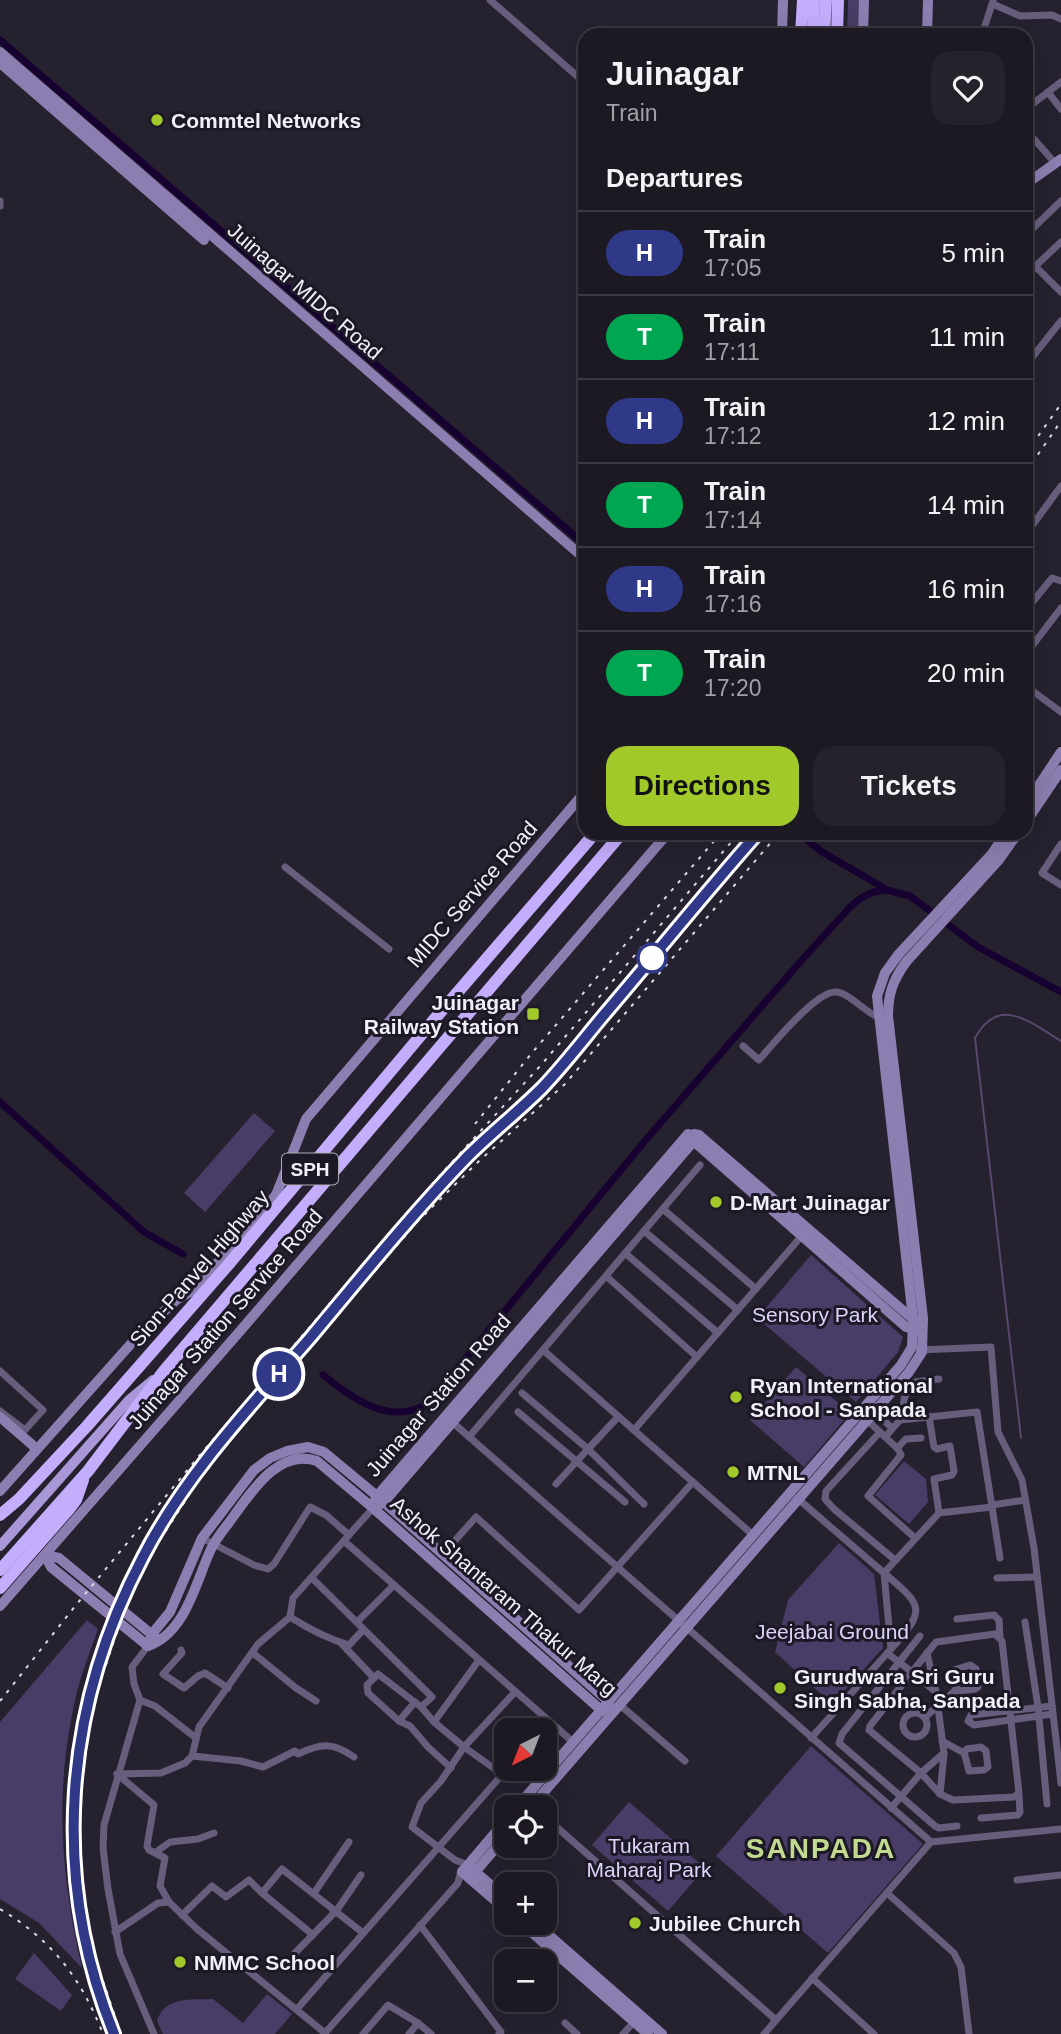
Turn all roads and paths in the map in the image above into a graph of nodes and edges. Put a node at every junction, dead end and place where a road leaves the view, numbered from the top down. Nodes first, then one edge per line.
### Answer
1 (491, 0) edge
2 (783, 0) edge
3 (803, 0) edge
4 (814, 0) edge
5 (826, 0) edge
6 (838, 0) edge
7 (864, 0) edge
8 (929, 0) edge
9 (993, 2) edge
10 (1061, 19) edge
11 (782, 28) edge
12 (801, 28) edge
13 (813, 28) edge
14 (824, 28) edge
15 (837, 28) edge
16 (863, 28) edge
17 (927, 28) edge
18 (984, 28) edge
19 (0, 52) edge
20 (0, 63) edge
21 (578, 77) edge
22 (1061, 82) edge
23 (1048, 92) junction
24 (1033, 104) edge
25 (1061, 109) edge
26 (1033, 137) edge
27 (1058, 161) edge
28 (1033, 179) edge
29 (143, 181) junction
30 (0, 201) edge
31 (1061, 201) edge
32 (0, 206) edge
33 (1033, 228) edge
34 (204, 240) dead end
35 (1061, 242) edge
36 (1034, 266) joint
37 (1061, 292) edge
38 (1061, 321) edge
39 (1033, 356) edge
40 (1061, 486) edge
41 (1033, 524) edge
42 (578, 553) edge
43 (1061, 581) edge
44 (1033, 601) edge
45 (1061, 608) edge
46 (1033, 645) edge
47 (1033, 691) edge
48 (1061, 712) edge
49 (1061, 752) edge
50 (1061, 770) edge
51 (1033, 794) edge
52 (578, 800) edge
53 (1033, 812) edge
54 (589, 840) edge
55 (616, 840) edge
56 (662, 840) edge
57 (1001, 840) edge
58 (1013, 840) edge
59 (1061, 844) edge
60 (285, 867) dead end
61 (1061, 885) edge
62 (957, 898) junction
63 (388, 949) dead end
64 (902, 958) junction
65 (878, 1017) junction
66 (743, 1046) dead end
67 (899, 1153) junction
68 (700, 1165) dead end
69 (280, 1198) junction
70 (663, 1209) junction
71 (644, 1231) junction
72 (804, 1233) junction
73 (625, 1253) junction
74 (606, 1276) junction
75 (756, 1289) junction
76 (738, 1310) junction
77 (912, 1324) junction
78 (923, 1331) junction
79 (718, 1333) junction
80 (917, 1349) junction
81 (543, 1350) junction
82 (697, 1357) junction
83 (0, 1371) edge
84 (164, 1371) junction
85 (939, 1379) dead end
86 (522, 1393) dead end
87 (0, 1410) edge
88 (874, 1411) junction
89 (517, 1412) dead end
90 (0, 1417) edge
91 (618, 1417) junction
92 (929, 1417) junction
93 (449, 1419) junction
94 (867, 1420) junction
95 (900, 1420) junction
96 (892, 1428) junction
97 (634, 1430) junction
98 (882, 1434) junction
99 (469, 1437) junction
100 (921, 1438) dead end
101 (897, 1448) junction
102 (37, 1449) junction
103 (588, 1449) junction
104 (578, 1461) junction
105 (693, 1482) junction
106 (556, 1484) dead end
107 (0, 1491) edge
108 (794, 1495) junction
109 (19, 1499) junction
110 (381, 1499) junction
111 (1026, 1500) junction
112 (625, 1502) dead end
113 (644, 1504) dead end
114 (65, 1505) junction
115 (992, 1506) junction
116 (373, 1508) junction
117 (939, 1513) junction
118 (0, 1515) edge
119 (0, 1522) edge
120 (753, 1535) junction
121 (202, 1538) junction
122 (346, 1538) junction
123 (915, 1538) junction
124 (213, 1545) junction
125 (0, 1546) edge
126 (443, 1554) junction
127 (45, 1555) junction
128 (1000, 1558) dead end
129 (895, 1560) junction
130 (617, 1568) junction
131 (0, 1570) edge
132 (884, 1573) junction
133 (1037, 1577) junction
134 (312, 1578) junction
135 (997, 1578) dead end
136 (394, 1585) junction
137 (0, 1588) edge
138 (0, 1606) edge
139 (290, 1617) junction
140 (957, 1619) dead end
141 (357, 1622) junction
142 (1025, 1622) dead end
143 (682, 1625) junction
144 (363, 1630) junction
145 (152, 1634) junction
146 (920, 1636) dead end
147 (1000, 1637) junction
148 (161, 1642) junction
149 (340, 1643) junction
150 (148, 1646) junction
151 (550, 1649) junction
152 (181, 1650) dead end
153 (889, 1651) junction
154 (253, 1653) junction
155 (927, 1653) junction
156 (542, 1658) junction
157 (479, 1660) junction
158 (900, 1663) junction
159 (912, 1672) junction
160 (374, 1678) junction
161 (228, 1688) junction
162 (957, 1689) dead end
163 (515, 1692) junction
164 (936, 1692) junction
165 (140, 1700) junction
166 (316, 1701) dead end
167 (608, 1701) junction
168 (418, 1705) junction
169 (938, 1707) junction
170 (616, 1709) junction
171 (601, 1710) junction
172 (1008, 1710) junction
173 (1053, 1710) junction
174 (1038, 1711) junction
175 (925, 1717) junction
176 (545, 1718) edge
177 (1010, 1720) junction
178 (399, 1721) junction
179 (434, 1721) junction
180 (557, 1728) edge
181 (926, 1731) junction
182 (196, 1738) junction
183 (811, 1738) junction
184 (942, 1739) junction
185 (573, 1742) junction
186 (464, 1747) junction
187 (944, 1753) junction
188 (964, 1753) dead end
189 (192, 1756) junction
190 (354, 1757) dead end
191 (685, 1760) dead end
192 (494, 1765) edge
193 (451, 1768) junction
194 (921, 1773) junction
195 (117, 1774) junction
196 (496, 1782) edge
197 (1061, 1783) edge
198 (940, 1794) junction
199 (537, 1795) edge
200 (539, 1795) edge
201 (1019, 1795) junction
202 (900, 1797) junction
203 (1047, 1804) dead end
204 (891, 1808) junction
205 (981, 1818) dead end
206 (957, 1826) dead end
207 (557, 1827) edge
208 (1061, 1829) edge
209 (214, 1833) dead end
210 (494, 1837) edge
211 (349, 1842) dead end
212 (931, 1842) junction
213 (439, 1847) junction
214 (494, 1848) edge
215 (156, 1852) junction
216 (469, 1872) junction
217 (361, 1875) dead end
218 (1061, 1875) edge
219 (1017, 1880) dead end
220 (494, 1890) edge
221 (262, 1893) junction
222 (314, 1893) junction
223 (887, 1893) junction
224 (494, 1898) edge
225 (169, 1902) junction
226 (337, 1910) junction
227 (183, 1915) junction
228 (420, 1925) junction
229 (115, 1931) junction
230 (363, 1933) junction
231 (313, 1935) junction
232 (536, 1935) edge
233 (549, 1935) edge
234 (294, 1954) dead end
235 (813, 1978) junction
236 (297, 2009) junction
237 (776, 2020) junction
238 (634, 2022) junction
239 (418, 2023) junction
240 (565, 2023) dead end
241 (327, 2033) edge
242 (154, 2034) edge
243 (363, 2034) edge
244 (409, 2034) edge
245 (431, 2034) edge
246 (499, 2034) edge
247 (577, 2034) edge
248 (624, 2034) edge
249 (648, 2034) edge
250 (662, 2034) edge
251 (764, 2034) edge
252 (874, 2034) edge
253 (969, 2034) edge

1 - 21 street
2 - 11 street
3 - 12 highway
4 - 13 highway
5 - 14 highway
6 - 15 highway
7 - 16 street
8 - 17 street
9 - 10 street
9 - 18 street
19 - 29 street, Juinagar MIDC Road
20 - 29 street, Juinagar MIDC Road
22 - 23 street
23 - 24 street
23 - 25 street
26 - 27 street
27 - 28 street
29 - 34 street, Juinagar MIDC Road
29 - 42 street, Juinagar MIDC Road
30 - 32 street
31 - 33 street
35 - 36 street
36 - 37 street
38 - 39 street
40 - 41 street
43 - 44 street
45 - 46 street
47 - 48 street
49 - 51 street
50 - 53 street
52 - 69 street, MIDC Service Road
54 - 69 highway, Sion-Panvel Highway / SPH
55 - 84 highway, Sion-Panvel Highway / SPH
56 - 127 street, Juinagar Station Service Road
57 - 62 street
58 - 62 street
59 - 61 street
60 - 63 street
62 - 64 street
64 - 65 street
64 - 67 street
65 - 66 street
65 - 67 street
67 - 77 street
67 - 78 street
68 - 70 street
69 - 102 street, MIDC Service Road
69 - 109 highway, Sion-Panvel Highway / SPH
70 - 71 street
70 - 75 street
71 - 73 street
71 - 76 street
72 - 75 street
72 - 77 street, Juinagar Station Road
72 - 93 street, Juinagar Station Road
73 - 74 street
73 - 79 street
74 - 81 street
74 - 82 street
75 - 76 street
76 - 79 street
77 - 78 street, Juinagar Station Road
77 - 80 street
78 - 80 street
79 - 82 street
80 - 88 street
80 - 108 street
80 - 111 street
81 - 91 street
81 - 99 street
82 - 97 street
83 - 87 street
84 - 114 highway, SPH
84 - 125 main road
85 - 95 street
86 - 103 street
88 - 94 street
88 - 96 street
89 - 104 street
90 - 102 street
91 - 97 street
91 - 103 street
92 - 95 street
92 - 115 street
92 - 117 street
93 - 99 street
93 - 110 street, Juinagar Station Road
94 - 98 street
94 - 108 street
95 - 96 street
96 - 98 street
97 - 105 street
98 - 101 street
98 - 129 street
99 - 130 street
100 - 101 street
101 - 123 street
102 - 107 street, MIDC Service Road
103 - 104 street
103 - 113 street
104 - 106 street
104 - 112 street
105 - 120 street
105 - 130 street
108 - 120 street
108 - 132 street
108 - 143 street
109 - 118 highway, SPH
109 - 119 main road
110 - 116 street, Juinagar Station Road
110 - 121 street, Ashok Shantaram Thakur Marg
110 - 126 street, Ashok Shantaram Thakur Marg
111 - 115 street
111 - 133 street
114 - 131 highway, SPH
114 - 137 highway
115 - 117 street
115 - 128 street
116 - 122 street
116 - 124 street, Ashok Shantaram Thakur Marg
116 - 156 street, Ashok Shantaram Thakur Marg
117 - 123 street
120 - 143 street
121 - 124 street
121 - 145 street, Ashok Shantaram Thakur Marg
122 - 124 street
122 - 134 street
122 - 136 street
123 - 129 street
124 - 148 street, Ashok Shantaram Thakur Marg
126 - 130 street
126 - 151 street, Ashok Shantaram Thakur Marg
127 - 138 street, Juinagar Station Service Road
127 - 145 street
127 - 150 street
129 - 132 street
130 - 143 street
132 - 153 street
132 - 153 street
133 - 135 street
133 - 173 street
134 - 139 street
134 - 141 street
136 - 141 street
136 - 157 street
139 - 149 street
139 - 154 street
140 - 147 street
141 - 144 street
142 - 174 street
143 - 167 street
143 - 170 street
143 - 183 street
144 - 149 street
144 - 168 street
145 - 148 street
145 - 150 street, Ashok Shantaram Thakur Marg
146 - 158 street
147 - 155 street
147 - 172 street
148 - 150 street
149 - 160 street
150 - 165 street
151 - 156 street
151 - 167 street, Ashok Shantaram Thakur Marg
152 - 161 street
153 - 158 street
153 - 183 street
154 - 161 street
154 - 166 street
155 - 159 street
155 - 164 street
156 - 171 street, Ashok Shantaram Thakur Marg
157 - 163 street
157 - 179 street
158 - 159 street
158 - 202 street
159 - 164 street
159 - 194 street
160 - 168 street
160 - 178 street
161 - 182 street
162 - 169 street
163 - 176 street
163 - 186 street
164 - 169 street
165 - 182 street
165 - 195 street
167 - 170 street, Ashok Shantaram Thakur Marg
167 - 171 street
168 - 178 street
168 - 179 street
169 - 175 street
169 - 184 street
170 - 171 street, Ashok Shantaram Thakur Marg
170 - 191 street
170 - 200 street
171 - 185 street
172 - 174 street
172 - 177 street
172 - 177 street
173 - 174 street
173 - 197 street
174 - 177 street
174 - 203 street
175 - 181 street
175 - 181 street
177 - 201 street
178 - 193 street
179 - 186 street
180 - 185 street
181 - 184 street
182 - 189 street
183 - 204 street
184 - 187 street
184 - 188 street
185 - 199 street
186 - 192 street
186 - 193 street
187 - 194 street
187 - 198 street
189 - 190 street
189 - 195 street
193 - 213 street
194 - 198 street
194 - 202 street
195 - 215 street
195 - 229 street
196 - 213 street
198 - 201 street
201 - 205 street
202 - 204 street
202 - 206 street
204 - 212 street
207 - 237 street
208 - 212 street
209 - 215 street
210 - 216 street
211 - 222 street
212 - 223 street
213 - 216 street
213 - 230 street
214 - 216 street
215 - 225 street
216 - 220 street
216 - 224 street
216 - 228 street
217 - 226 street
218 - 219 street
221 - 222 street
221 - 227 street
221 - 231 street
222 - 226 street
223 - 235 street
223 - 253 street
225 - 227 street
225 - 229 street
226 - 230 street
226 - 231 street
227 - 236 street
228 - 241 street
228 - 246 street
229 - 242 street
230 - 236 street
231 - 234 street
232 - 238 street
233 - 250 street
235 - 237 street
235 - 252 street
236 - 241 street
237 - 251 street
238 - 248 street
238 - 249 street
239 - 243 street
239 - 244 street
239 - 245 street
240 - 247 street

